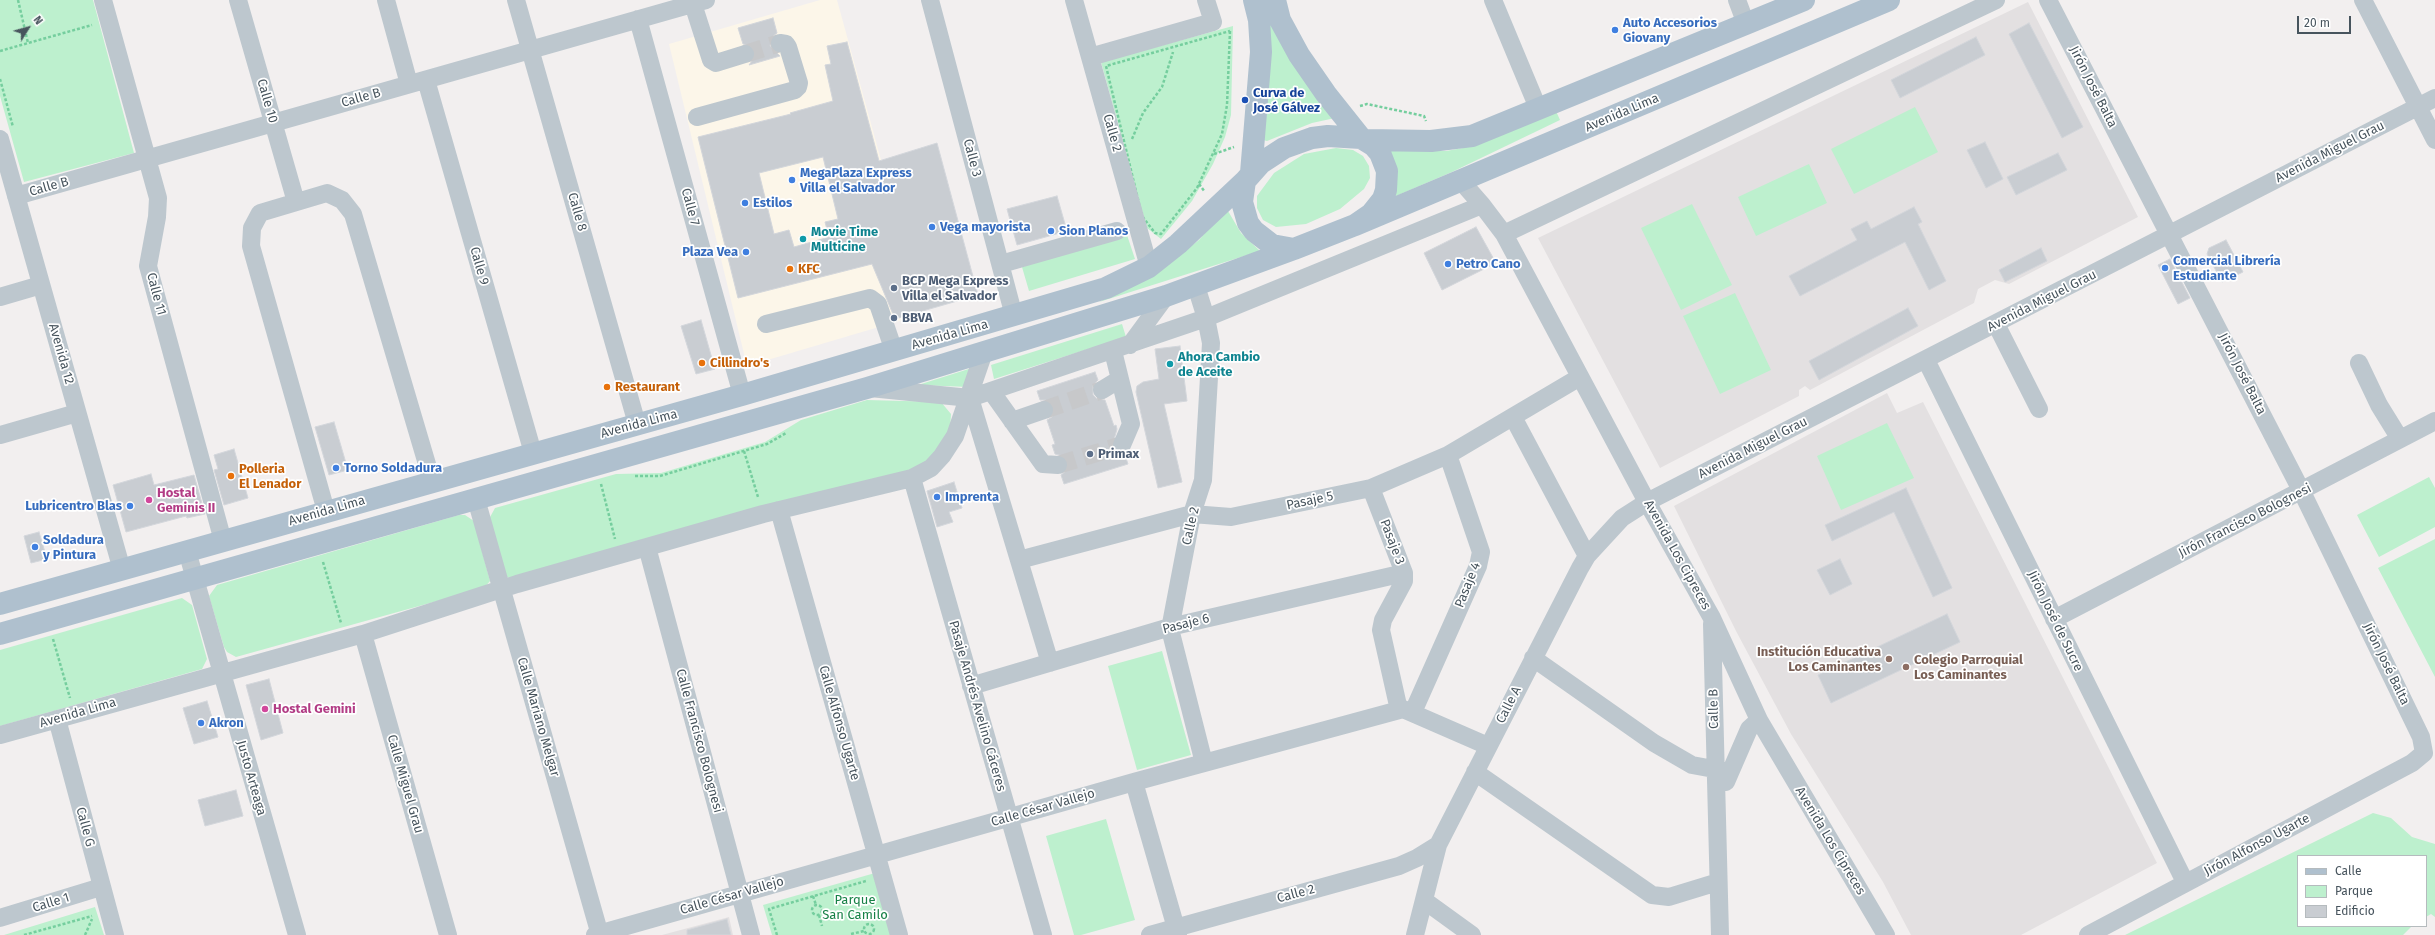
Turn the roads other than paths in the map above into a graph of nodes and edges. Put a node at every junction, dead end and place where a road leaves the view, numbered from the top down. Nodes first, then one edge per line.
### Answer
1 (103, 0) edge
2 (238, 0) edge
3 (386, 0) edge
4 (516, 0) edge
5 (930, 0) edge
6 (1074, 0) edge
7 (1206, 0) edge
8 (1254, 0) edge
9 (1274, 0) edge
10 (1493, 0) edge
11 (1737, 0) edge
12 (1804, 0) edge
13 (1889, 0) edge
14 (1996, 0) edge
15 (2048, 0) edge
16 (2363, 0) edge
17 (699, 2) edge
18 (656, 7) edge
19 (638, 19) junction
20 (1746, 24) junction
21 (780, 44) dead end
22 (531, 50) junction
23 (745, 54) tunnel mouth
24 (1090, 57) junction
25 (418, 82) junction
26 (2435, 98) edge
27 (2418, 107) junction
28 (1538, 108) junction
29 (696, 117) dead end
30 (274, 123) junction
31 (7, 136) edge
32 (1364, 139) junction
33 (2435, 140) edge
34 (146, 159) junction
35 (1248, 177) junction
36 (1461, 181) junction
37 (16, 196) junction
38 (296, 202) junction
39 (1482, 205) junction
40 (1355, 226) junction
41 (1117, 231) dead end
42 (1504, 234) junction
43 (2169, 235) junction
44 (1294, 249) junction
45 (1000, 264) junction
46 (1149, 267) junction
47 (41, 285) junction
48 (1196, 286) junction
49 (1166, 296) junction
50 (0, 297) edge
51 (1014, 316) junction
52 (1206, 318) junction
53 (766, 324) dead end
54 (1996, 324) junction
55 (1130, 345) junction
56 (894, 351) junction
57 (1113, 351) junction
58 (984, 352) junction
59 (1926, 360) junction
60 (2359, 363) dead end
61 (1580, 377) junction
62 (1120, 379) junction
63 (867, 388) junction
64 (1102, 390) tunnel mouth
65 (991, 391) junction
66 (742, 395) junction
67 (970, 398) junction
68 (2039, 409) dead end
69 (1044, 410) tunnel mouth
70 (77, 413) junction
71 (1513, 417) junction
72 (1012, 421) junction
73 (2435, 421) edge
74 (637, 424) junction
75 (0, 436) edge
76 (2400, 439) junction
77 (1122, 445) dead end
78 (533, 453) junction
79 (1448, 455) junction
80 (1058, 465) tunnel mouth
81 (912, 478) junction
82 (432, 481) junction
83 (1371, 488) junction
84 (2302, 492) junction
85 (476, 499) junction
86 (1647, 502) junction
87 (326, 512) junction
88 (771, 512) junction
89 (1192, 514) junction
90 (223, 541) junction
91 (647, 547) junction
92 (187, 551) junction
93 (1587, 556) junction
94 (1019, 560) junction
95 (122, 570) junction
96 (1404, 573) junction
97 (195, 578) junction
98 (502, 588) junction
99 (0, 604) edge
100 (1712, 618) junction
101 (2054, 619) junction
102 (1170, 627) junction
103 (0, 634) edge
104 (363, 634) junction
105 (1533, 658) junction
106 (1050, 662) junction
107 (221, 672) junction
108 (971, 686) junction
109 (1406, 711) junction
110 (56, 719) junction
111 (1759, 720) junction
112 (0, 735) edge
113 (1488, 746) junction
114 (2424, 753) joint
115 (1204, 762) junction
116 (1723, 770) junction
117 (1475, 772) junction
118 (1134, 782) junction
119 (1009, 818) junction
120 (1438, 845) junction
121 (876, 855) junction
122 (1718, 882) junction
123 (2185, 882) junction
124 (101, 887) junction
125 (740, 894) junction
126 (1425, 901) junction
127 (0, 918) edge
128 (1177, 931) edge
129 (115, 935) edge
130 (297, 935) edge
131 (448, 935) edge
132 (599, 935) edge
133 (751, 935) edge
134 (898, 935) edge
135 (1043, 935) edge
136 (1150, 935) edge
137 (1415, 935) edge
138 (1472, 935) edge
139 (1720, 935) edge
140 (1886, 935) edge
141 (2088, 935) edge

1 - 34 street, Calle 11
2 - 30 street, Calle 10
3 - 25 street, Calle 9
4 - 22 street, Calle 8
5 - 45 street, Calle 3
6 - 24 street, Calle 2
7 - 24 street
8 - 35 main road
9 - 32 main road
10 - 28 street
11 - 20 street
12 - 20 main road
13 - 36 main road, Avenida Lima
14 - 42 street
15 - 43 street, Jirón José Balta
16 - 27 street
17 - 18 street, Calle B
17 - 23 street
18 - 19 street, Calle B
19 - 22 street, Calle B
19 - 66 street, Calle 7
20 - 28 main road
21 - 29 street
22 - 25 street, Calle B
22 - 74 street, Calle 8
24 - 46 street, Calle 2
25 - 30 street, Calle B
25 - 78 street, Calle 9
26 - 27 street, Avenida Miguel Grau
27 - 33 street
27 - 43 street, Avenida Miguel Grau
28 - 32 main road
30 - 34 street, Calle B
30 - 38 street, Calle 10
31 - 37 street, Avenida 12
32 - 35 main road
32 - 40 main road
34 - 37 street, Calle B
34 - 90 street, Calle 11
35 - 44 main road
35 - 46 main road, Avenida Lima
36 - 39 street, Avenida Los Cipreces
36 - 40 main road, Avenida Lima
37 - 47 street, Avenida 12
38 - 82 street
38 - 87 street
39 - 42 street, Avenida Los Cipreces
39 - 52 street
40 - 44 main road
41 - 45 street
42 - 61 street, Avenida Los Cipreces
43 - 54 street, Avenida Miguel Grau
43 - 84 street, Jirón José Balta
44 - 48 main road, Avenida Lima
45 - 51 street, Calle 3
46 - 51 main road, Avenida Lima
47 - 50 street
47 - 70 street, Avenida 12
48 - 49 main road, Avenida Lima
48 - 52 street, Calle 2
49 - 55 street
49 - 58 main road, Avenida Lima
51 - 56 main road, Avenida Lima
52 - 55 street
52 - 89 street, Calle 2
53 - 56 street
54 - 59 street, Avenida Miguel Grau
54 - 68 street
55 - 57 street
56 - 66 main road, Avenida Lima
57 - 62 street
57 - 65 street
58 - 63 main road, Avenida Lima
58 - 67 street, Avenida Lima
59 - 86 street, Avenida Miguel Grau
59 - 101 street, Jirón José de Sucre
60 - 76 street
61 - 71 street, Pasaje 5
61 - 86 street, Avenida Los Cipreces
62 - 64 street
62 - 77 street
63 - 67 street
63 - 85 main road, Avenida Lima
65 - 67 street
65 - 72 street
66 - 74 main road, Avenida Lima
67 - 81 street, Avenida Lima
67 - 94 street
69 - 72 street
70 - 75 street
70 - 95 street, Avenida 12
71 - 79 street, Pasaje 5
71 - 93 street
72 - 80 street
73 - 76 street, Jirón Francisco Bolognesi
74 - 78 main road, Avenida Lima
76 - 84 street, Jirón Francisco Bolognesi
78 - 82 main road, Avenida Lima
79 - 83 street, Pasaje 5
79 - 109 street, Pasaje 4
81 - 88 street, Avenida Lima
81 - 108 street, Pasaje Andrés Avelino Cáceres
82 - 87 main road, Avenida Lima
83 - 89 street, Pasaje 5
83 - 96 street, Pasaje 3
84 - 101 street, Jirón Francisco Bolognesi
84 - 114 street, Jirón José Balta
85 - 97 main road, Avenida Lima
85 - 98 street, Calle Mariano Melgar
86 - 93 street, Calle A
86 - 100 street, Avenida Los Cipreces
87 - 90 main road, Avenida Lima
88 - 91 street, Avenida Lima
88 - 121 street, Calle Alfonso Ugarte
89 - 94 street, Pasaje 5
89 - 102 street, Calle 2
90 - 92 main road, Avenida Lima
91 - 98 street, Avenida Lima
91 - 125 street, Calle Francisco Bolognesi
92 - 95 main road, Avenida Lima
92 - 97 street, Justo Arteaga
93 - 105 street, Calle A
94 - 106 street
95 - 99 main road, Avenida Lima
96 - 102 street, Pasaje 6
96 - 109 street, Pasaje 3
97 - 103 main road, Avenida Lima
97 - 107 street, Justo Arteaga
98 - 104 street, Avenida Lima
98 - 132 street, Calle Mariano Melgar
100 - 111 street, Avenida Los Cipreces
100 - 116 street, Calle B
101 - 123 street, Jirón José de Sucre
102 - 106 street, Pasaje 6
102 - 115 street, Calle 2
104 - 107 street, Avenida Lima
104 - 131 street, Calle Miguel Grau
105 - 113 street, Calle A
105 - 116 street
106 - 108 street, Pasaje 6
107 - 110 street, Avenida Lima
107 - 130 street, Justo Arteaga
108 - 119 street, Pasaje Andrés Avelino Cáceres
109 - 113 street
109 - 115 street, Calle César Vallejo
110 - 112 street, Avenida Lima
110 - 124 street, Calle G
111 - 116 street, Calle B
111 - 140 street, Avenida Los Cipreces
113 - 117 street, Calle A
114 - 123 street, Jirón Alfonso Ugarte
115 - 118 street, Calle César Vallejo
116 - 122 street, Calle B
117 - 120 street, Calle A
117 - 122 street
118 - 119 street, Calle César Vallejo
118 - 128 street
119 - 121 street, Calle César Vallejo
119 - 135 street, Pasaje Andrés Avelino Cáceres
120 - 126 street, Calle A
120 - 128 street, Calle 2
121 - 125 street, Calle César Vallejo
121 - 134 street, Calle Alfonso Ugarte
122 - 139 street, Calle B
123 - 141 street, Jirón Alfonso Ugarte
124 - 127 street, Calle 1
124 - 129 street, Calle G
125 - 132 street, Calle César Vallejo
125 - 133 street, Calle Francisco Bolognesi
126 - 137 street, Calle A
126 - 138 street
128 - 136 street, Calle 2

